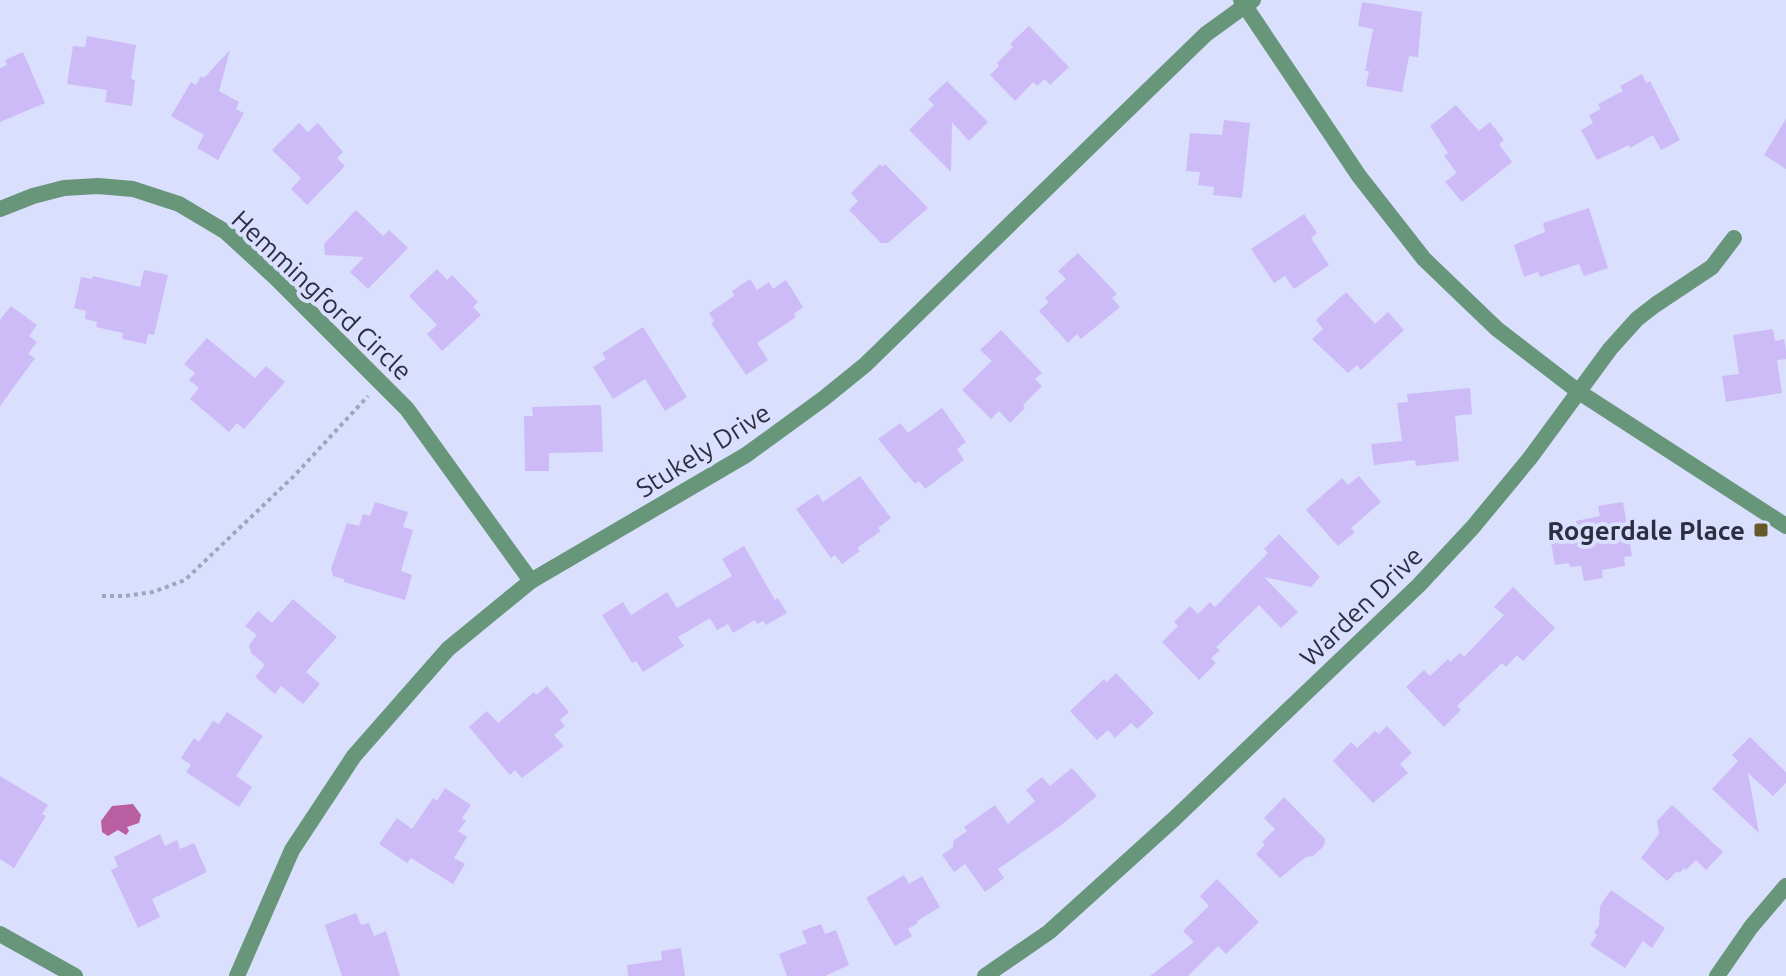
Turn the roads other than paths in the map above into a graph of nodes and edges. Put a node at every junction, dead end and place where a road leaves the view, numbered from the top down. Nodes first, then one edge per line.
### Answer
1 (1247, 2) edge
2 (0, 209) edge
3 (1734, 238) dead end
4 (1579, 392) junction
5 (1786, 526) edge
6 (531, 581) junction
7 (1786, 886) edge
8 (0, 934) edge
9 (75, 976) edge
10 (237, 976) edge
11 (985, 976) edge
12 (1717, 976) edge

1 - 4 street
1 - 6 street, Stukely Drive
2 - 6 street, Hemmingford Circle
3 - 4 street, Warden Drive
4 - 5 street
4 - 11 street, Warden Drive
6 - 10 street, Stukely Drive
7 - 12 street
8 - 9 street

